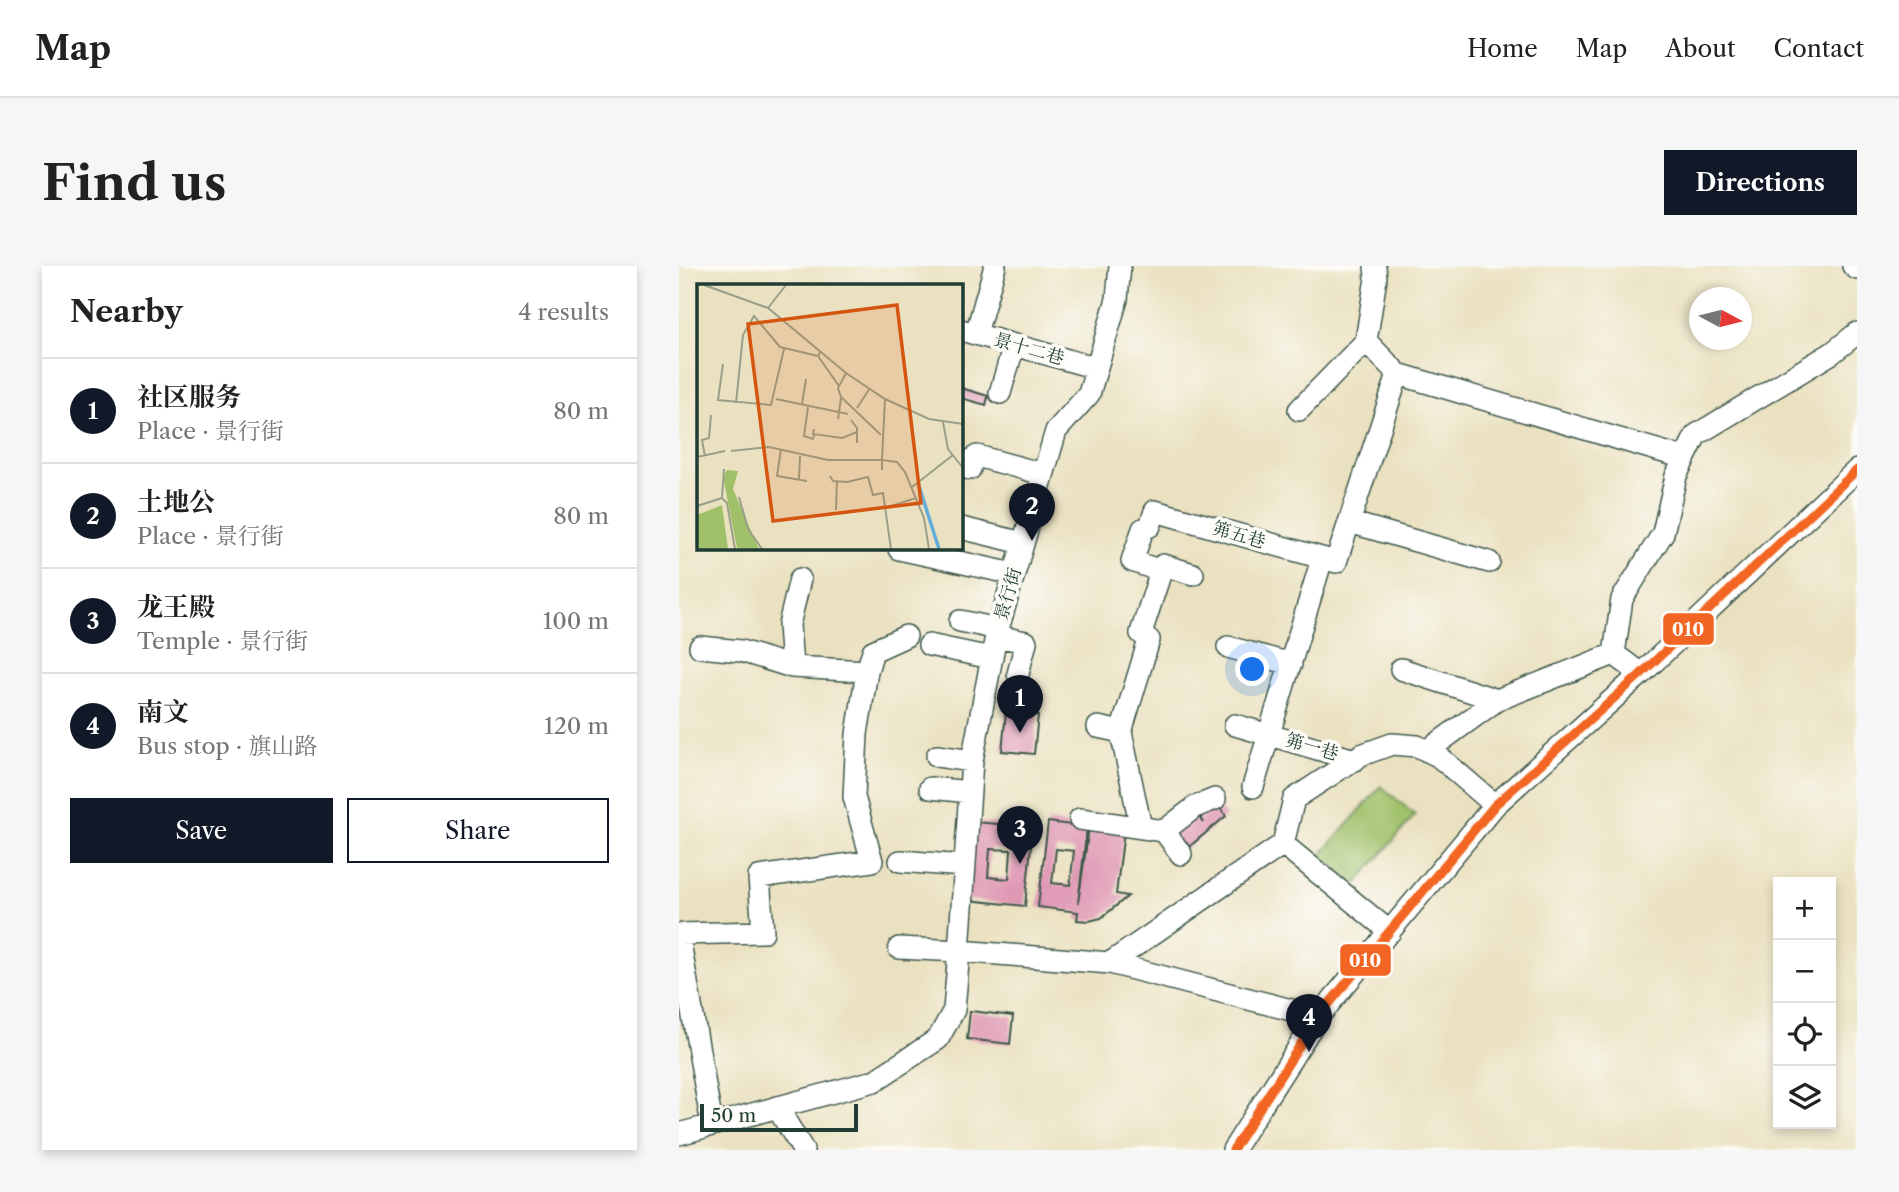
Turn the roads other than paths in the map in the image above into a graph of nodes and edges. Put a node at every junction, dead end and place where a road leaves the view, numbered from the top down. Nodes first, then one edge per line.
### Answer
1 (995, 266) edge
2 (1120, 266) edge
3 (1375, 266) edge
4 (968, 332) edge
5 (1857, 333) edge
6 (1366, 341) junction
7 (1014, 345) junction
8 (1096, 368) junction
9 (1398, 374) junction
10 (1000, 393) dead end
11 (1299, 410) dead end
12 (1685, 458) junction
13 (972, 459) edge
14 (1857, 470) edge
15 (1043, 474) junction
16 (1349, 523) junction
17 (963, 528) edge
18 (1023, 543) junction
19 (904, 550) edge
20 (1322, 559) junction
21 (1489, 562) dead end
22 (1161, 570) junction
23 (1014, 574) junction
24 (1193, 574) dead end
25 (800, 579) dead end
26 (960, 621) dead end
27 (997, 632) junction
28 (906, 636) dead end
29 (929, 645) dead end
30 (700, 647) dead end
31 (1228, 647) dead end
32 (1614, 654) junction
33 (991, 658) junction
34 (1291, 664) junction
35 (792, 667) junction
36 (1402, 669) dead end
37 (867, 671) junction
38 (1019, 674) dead end
39 (1641, 674) junction
40 (1497, 700) junction
41 (1234, 725) dead end
42 (1098, 727) dead end
43 (1121, 732) junction
44 (1269, 734) junction
45 (1427, 751) junction
46 (937, 756) dead end
47 (1355, 760) junction
48 (972, 761) junction
49 (1253, 786) dead end
50 (930, 788) dead end
51 (969, 792) junction
52 (1215, 800) dead end
53 (1495, 805) junction
54 (1080, 819) dead end
55 (1142, 828) junction
56 (1164, 831) junction
57 (1283, 844) junction
58 (1181, 854) dead end
59 (900, 861) dead end
60 (964, 866) junction
61 (1390, 932) junction
62 (679, 935) edge
63 (899, 948) dead end
64 (959, 951) junction
65 (1110, 962) junction
66 (1318, 1017) junction
67 (777, 1107) junction
68 (712, 1125) junction
69 (679, 1134) edge
70 (803, 1150) edge
71 (1233, 1150) edge

1 - 4 street
2 - 8 street, 景行街
3 - 6 street
4 - 7 street, 景十二巷
5 - 12 street
6 - 9 street
6 - 11 street
7 - 8 street, 景十二巷
7 - 10 street
8 - 15 street, 景行街
9 - 12 street
9 - 16 street
12 - 32 street
13 - 15 street
14 - 39 street
15 - 18 street, 景行街
16 - 20 street
16 - 21 street
17 - 18 street
18 - 23 street, 景行街
19 - 23 street
20 - 22 street, 笰五巷
20 - 34 street
22 - 24 street
22 - 43 street
23 - 27 street, 景行街
25 - 35 street
26 - 27 street
27 - 33 street, 景行街
27 - 38 street
28 - 37 street
29 - 33 street
30 - 35 street
31 - 34 street
32 - 39 street
32 - 40 street
33 - 48 street, 景行街
34 - 44 street
35 - 37 street
36 - 40 street
37 - 62 street
39 - 53 street
40 - 45 street
41 - 44 street, 笰一巷
42 - 43 street
43 - 55 street
44 - 47 street, 笰一巷
44 - 49 street
45 - 47 street
45 - 53 street
46 - 48 street
47 - 57 street
48 - 51 street, 景行街
50 - 51 street
51 - 60 street, 景行街
52 - 56 street
53 - 61 street
54 - 55 street
55 - 56 street
56 - 58 street
57 - 61 street
57 - 65 street
59 - 60 street
60 - 64 street, 景行街
61 - 66 street
62 - 68 street
63 - 64 street
64 - 65 street
64 - 67 street, 景行街
65 - 66 street
66 - 71 street
67 - 68 street, 景行街
67 - 70 street
68 - 69 street, 景行街

